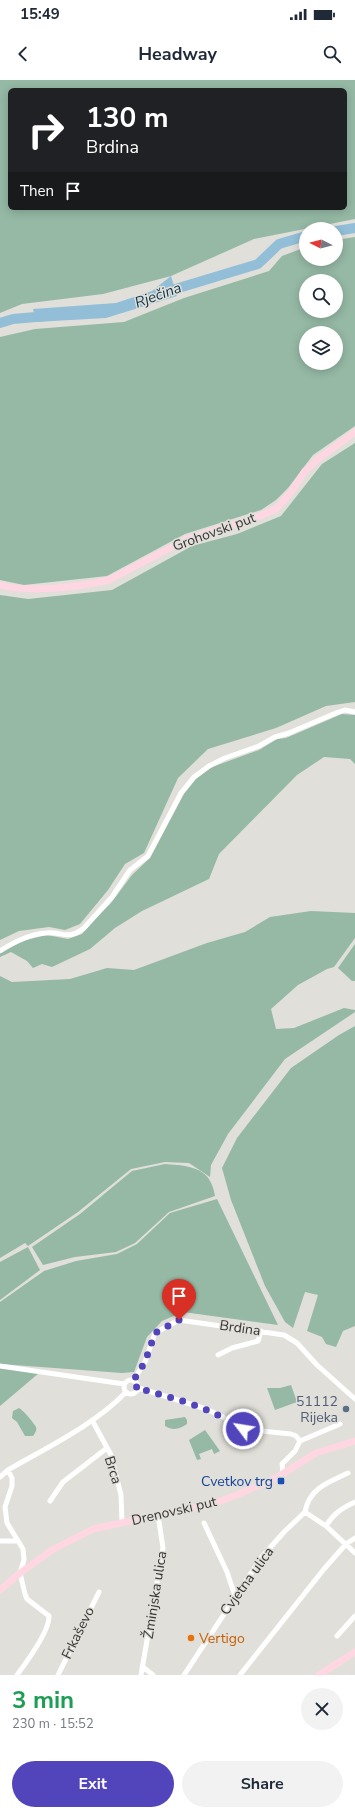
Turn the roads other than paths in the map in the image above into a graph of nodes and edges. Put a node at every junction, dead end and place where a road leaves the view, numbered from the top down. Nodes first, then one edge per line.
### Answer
1 (355, 432) edge
2 (0, 585) edge
3 (355, 712) edge
4 (0, 951) edge
5 (261, 1331) junction
6 (218, 1355) dead end
7 (0, 1366) edge
8 (133, 1381) junction
9 (124, 1384) junction
10 (137, 1390) junction
11 (126, 1392) junction
12 (355, 1399) edge
13 (92, 1420) junction
14 (340, 1424) dead end
15 (300, 1441) junction
16 (355, 1441) edge
17 (107, 1448) junction
18 (8, 1470) junction
19 (348, 1473) dead end
20 (283, 1474) junction
21 (0, 1478) edge
22 (50, 1501) dead end
23 (355, 1502) edge
24 (305, 1512) junction
25 (158, 1515) junction
26 (122, 1522) junction
27 (204, 1523) dead end
28 (326, 1526) junction
29 (355, 1538) edge
30 (0, 1541) edge
31 (18, 1541) junction
32 (346, 1544) junction
33 (355, 1553) edge
34 (20, 1573) junction
35 (0, 1590) edge
36 (99, 1592) dead end
37 (235, 1596) junction
38 (355, 1616) edge
39 (337, 1636) dead end
40 (355, 1652) edge
41 (143, 1667) junction
42 (17, 1675) edge
43 (58, 1675) edge
44 (141, 1675) edge
45 (153, 1675) edge
46 (184, 1675) edge
47 (240, 1675) edge
48 (319, 1675) edge

1 - 2 main road, Grohovski put
3 - 4 street
5 - 6 street
5 - 8 street, Brdina
5 - 12 street, Brdina
7 - 9 street
8 - 9 street
8 - 10 street
9 - 11 street
10 - 11 street
10 - 15 street
11 - 13 street
13 - 17 street, Brca
13 - 18 street
14 - 15 street
15 - 20 street
16 - 20 main road, Drenovski put
17 - 22 street
17 - 26 street, Brca
18 - 21 street
18 - 31 street
19 - 24 street
20 - 25 main road, Drenovski put
23 - 28 street
24 - 28 street
24 - 37 street, Cvjetna ulica
25 - 26 main road, Drenovski put
25 - 41 street, Žminjska ulica
26 - 34 main road, Drenovski put
27 - 37 street
28 - 32 street
29 - 32 street
30 - 31 street
31 - 34 street
32 - 33 street
32 - 47 street
34 - 35 main road, Drenovski put
34 - 42 street
36 - 43 street, Frkaševo
37 - 46 street, Cvjetna ulica
38 - 39 street
40 - 48 main road
41 - 44 street, Žminjska ulica
41 - 45 street

